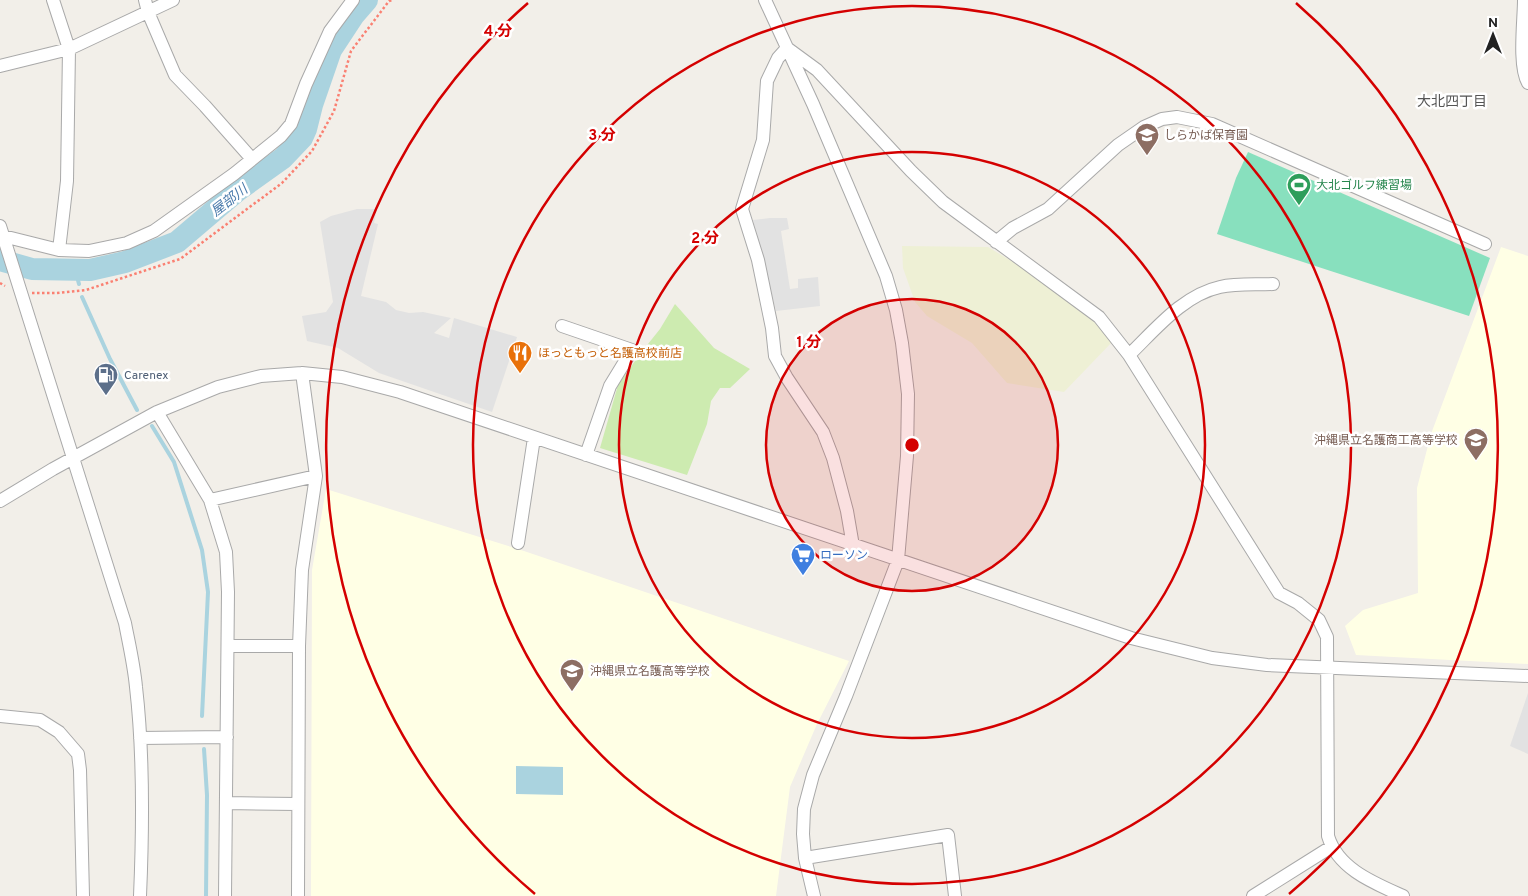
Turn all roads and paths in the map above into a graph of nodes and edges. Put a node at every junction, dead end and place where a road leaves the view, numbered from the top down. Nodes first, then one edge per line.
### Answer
1 (173, 0) edge
2 (353, 0) edge
3 (765, 0) edge
4 (1524, 0) edge
5 (52, 2) edge
6 (146, 6) edge
7 (787, 48) junction
8 (68, 49) junction
9 (0, 66) edge
10 (1528, 83) edge
11 (252, 159) junction
12 (2, 231) edge
13 (996, 242) junction
14 (1485, 244) dead end
15 (59, 250) junction
16 (1273, 284) dead end
17 (562, 326) dead end
18 (1129, 355) junction
19 (302, 373) junction
20 (157, 412) junction
21 (534, 438) junction
22 (586, 455) junction
23 (73, 458) junction
24 (316, 476) junction
25 (210, 500) junction
26 (0, 501) edge
27 (518, 543) dead end
28 (853, 546) junction
29 (898, 560) junction
30 (228, 646) junction
31 (299, 646) junction
32 (1328, 668) junction
33 (1528, 676) edge
34 (0, 716) edge
35 (227, 737) junction
36 (140, 738) junction
37 (226, 803) junction
38 (297, 804) junction
39 (1331, 847) junction
40 (805, 858) junction
41 (83, 896) edge
42 (140, 896) edge
43 (225, 896) edge
44 (298, 896) edge
45 (814, 896) edge
46 (955, 896) edge
47 (1252, 896) edge
48 (1403, 896) edge

1 - 6 street
2 - 11 street
3 - 7 street
4 - 10 street
5 - 8 street
6 - 8 street
6 - 11 street
7 - 13 street
7 - 28 street
7 - 29 street
8 - 9 street
8 - 15 street
11 - 15 street
12 - 15 street
12 - 23 street
13 - 14 street
13 - 18 street
16 - 18 street
17 - 22 street
18 - 32 street
19 - 20 street
19 - 21 street
19 - 24 street
20 - 23 street
20 - 25 street
21 - 22 street
21 - 27 street
22 - 28 street
23 - 26 street
23 - 36 street
24 - 25 street
24 - 31 street
25 - 30 street
28 - 29 street
29 - 32 street
29 - 40 street
30 - 31 street
30 - 35 street
31 - 38 street
32 - 33 street
32 - 39 street
34 - 41 street
35 - 36 street
35 - 37 street
36 - 42 street
37 - 38 street
37 - 43 street
38 - 44 street
39 - 47 street
39 - 48 street
40 - 45 street
40 - 46 street

